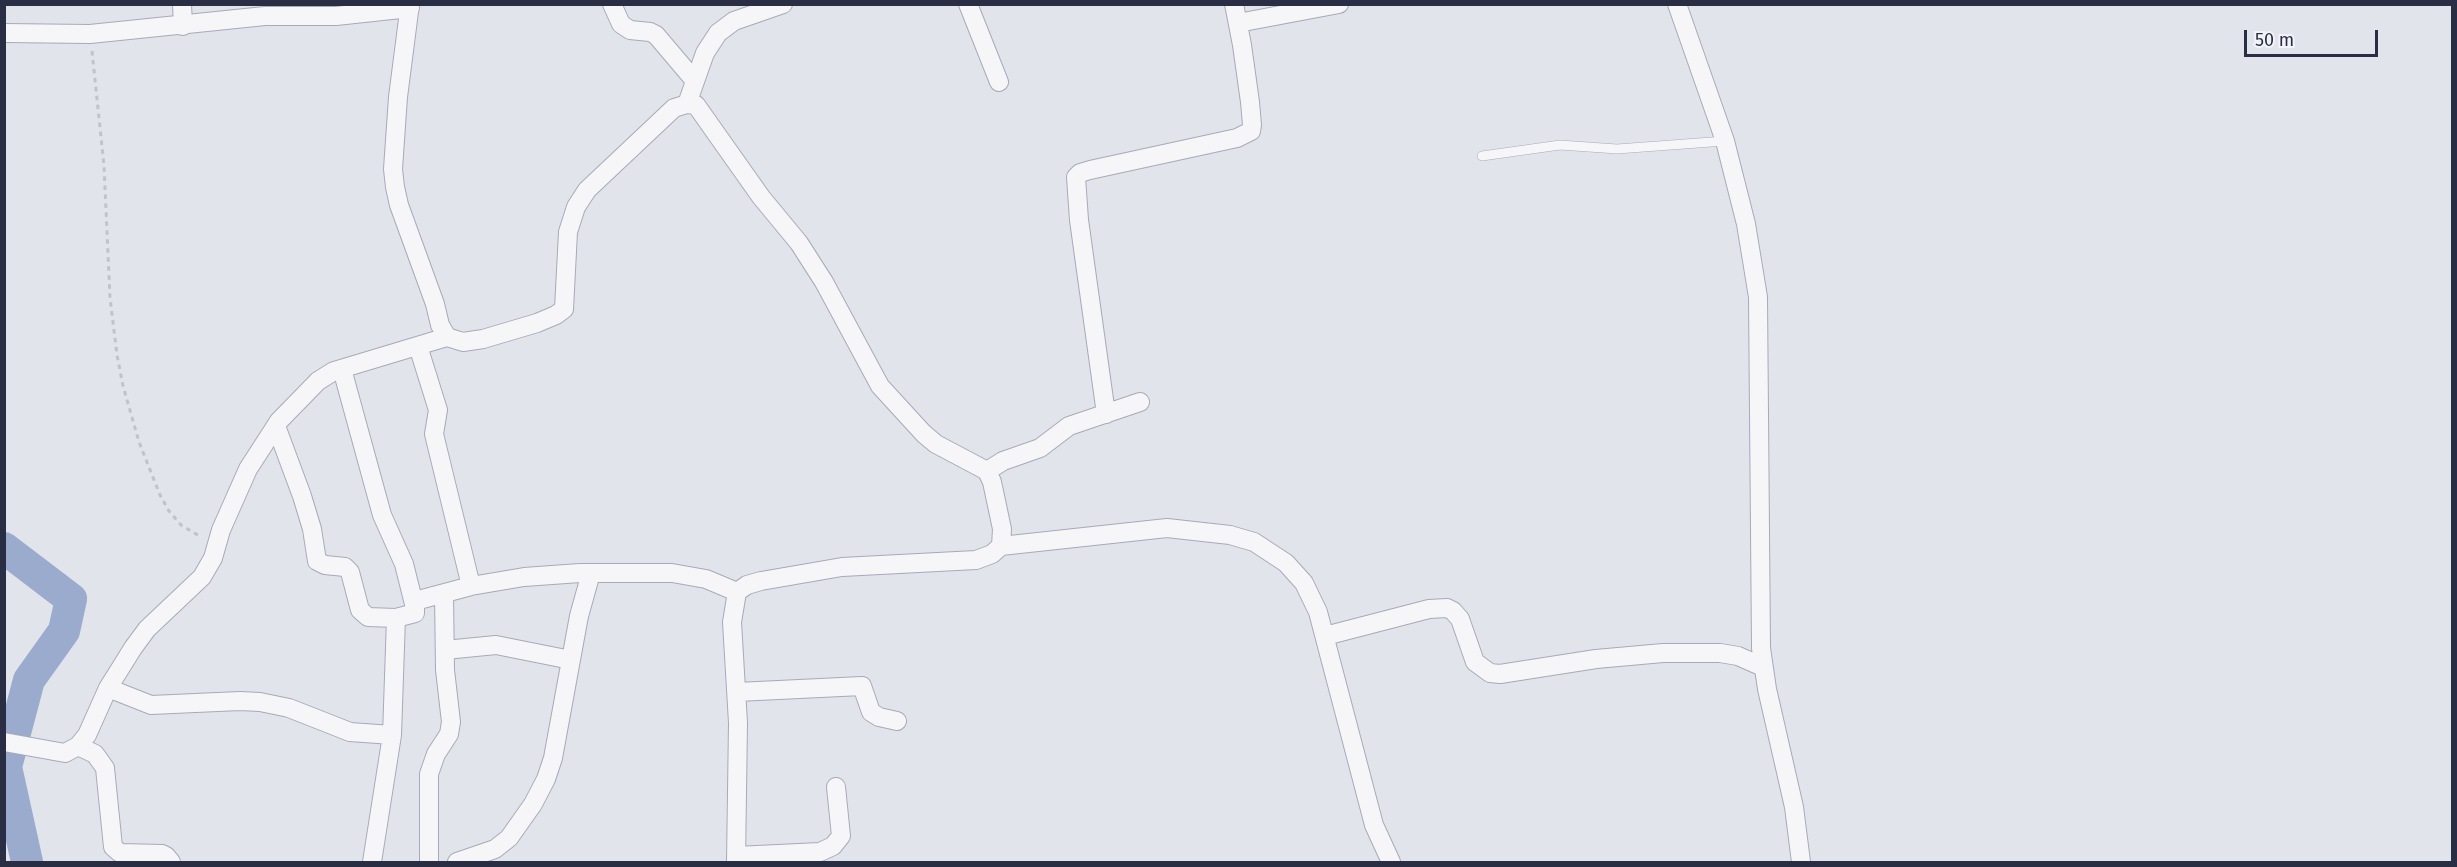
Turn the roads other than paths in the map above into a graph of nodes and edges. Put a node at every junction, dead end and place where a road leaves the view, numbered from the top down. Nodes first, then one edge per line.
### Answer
1 (182, 4) edge
2 (612, 4) edge
3 (783, 4) edge
4 (968, 4) edge
5 (1234, 4) edge
6 (1339, 4) edge
7 (1677, 4) edge
8 (410, 6) edge
9 (1238, 23) junction
10 (183, 26) junction
11 (4, 33) edge
12 (695, 81) junction
13 (999, 82) dead end
14 (687, 104) junction
15 (1725, 141) junction
16 (1482, 156) dead end
17 (447, 337) junction
18 (418, 346) junction
19 (342, 369) junction
20 (1140, 402) dead end
21 (1106, 414) junction
22 (276, 426) junction
23 (987, 471) junction
24 (1002, 537) junction
25 (591, 573) junction
26 (471, 586) junction
27 (737, 592) junction
28 (444, 594) junction
29 (415, 601) junction
30 (396, 618) junction
31 (1325, 636) junction
32 (445, 650) junction
33 (571, 660) junction
34 (1762, 667) junction
35 (108, 688) junction
36 (737, 692) junction
37 (897, 721) dead end
38 (392, 735) junction
39 (4, 742) edge
40 (71, 749) junction
41 (836, 787) dead end
42 (736, 859) edge
43 (171, 862) edge
44 (372, 862) edge
45 (429, 862) edge
46 (457, 862) edge
47 (1391, 862) edge
48 (1801, 862) edge

1 - 10 street
2 - 12 street
3 - 12 street
4 - 13 street
5 - 9 street
6 - 9 street
7 - 15 street
8 - 10 street
8 - 17 street
9 - 21 street
10 - 11 street
12 - 14 street
14 - 17 street
14 - 23 street
15 - 16 lane
15 - 34 street
17 - 18 street
18 - 19 street
18 - 26 street
19 - 22 street
19 - 29 street
20 - 21 street
21 - 23 street
22 - 30 street
22 - 35 street
23 - 24 street
24 - 27 street
24 - 31 street
25 - 26 street
25 - 27 street
25 - 33 street
26 - 28 street
27 - 36 street
28 - 29 street
28 - 32 street
29 - 30 street
30 - 38 street
31 - 34 street
31 - 47 street
32 - 33 street
32 - 45 street
33 - 46 street
34 - 48 street
35 - 38 street
35 - 40 street
36 - 37 street
36 - 42 street
38 - 44 street
39 - 40 street
40 - 43 street
41 - 42 street

